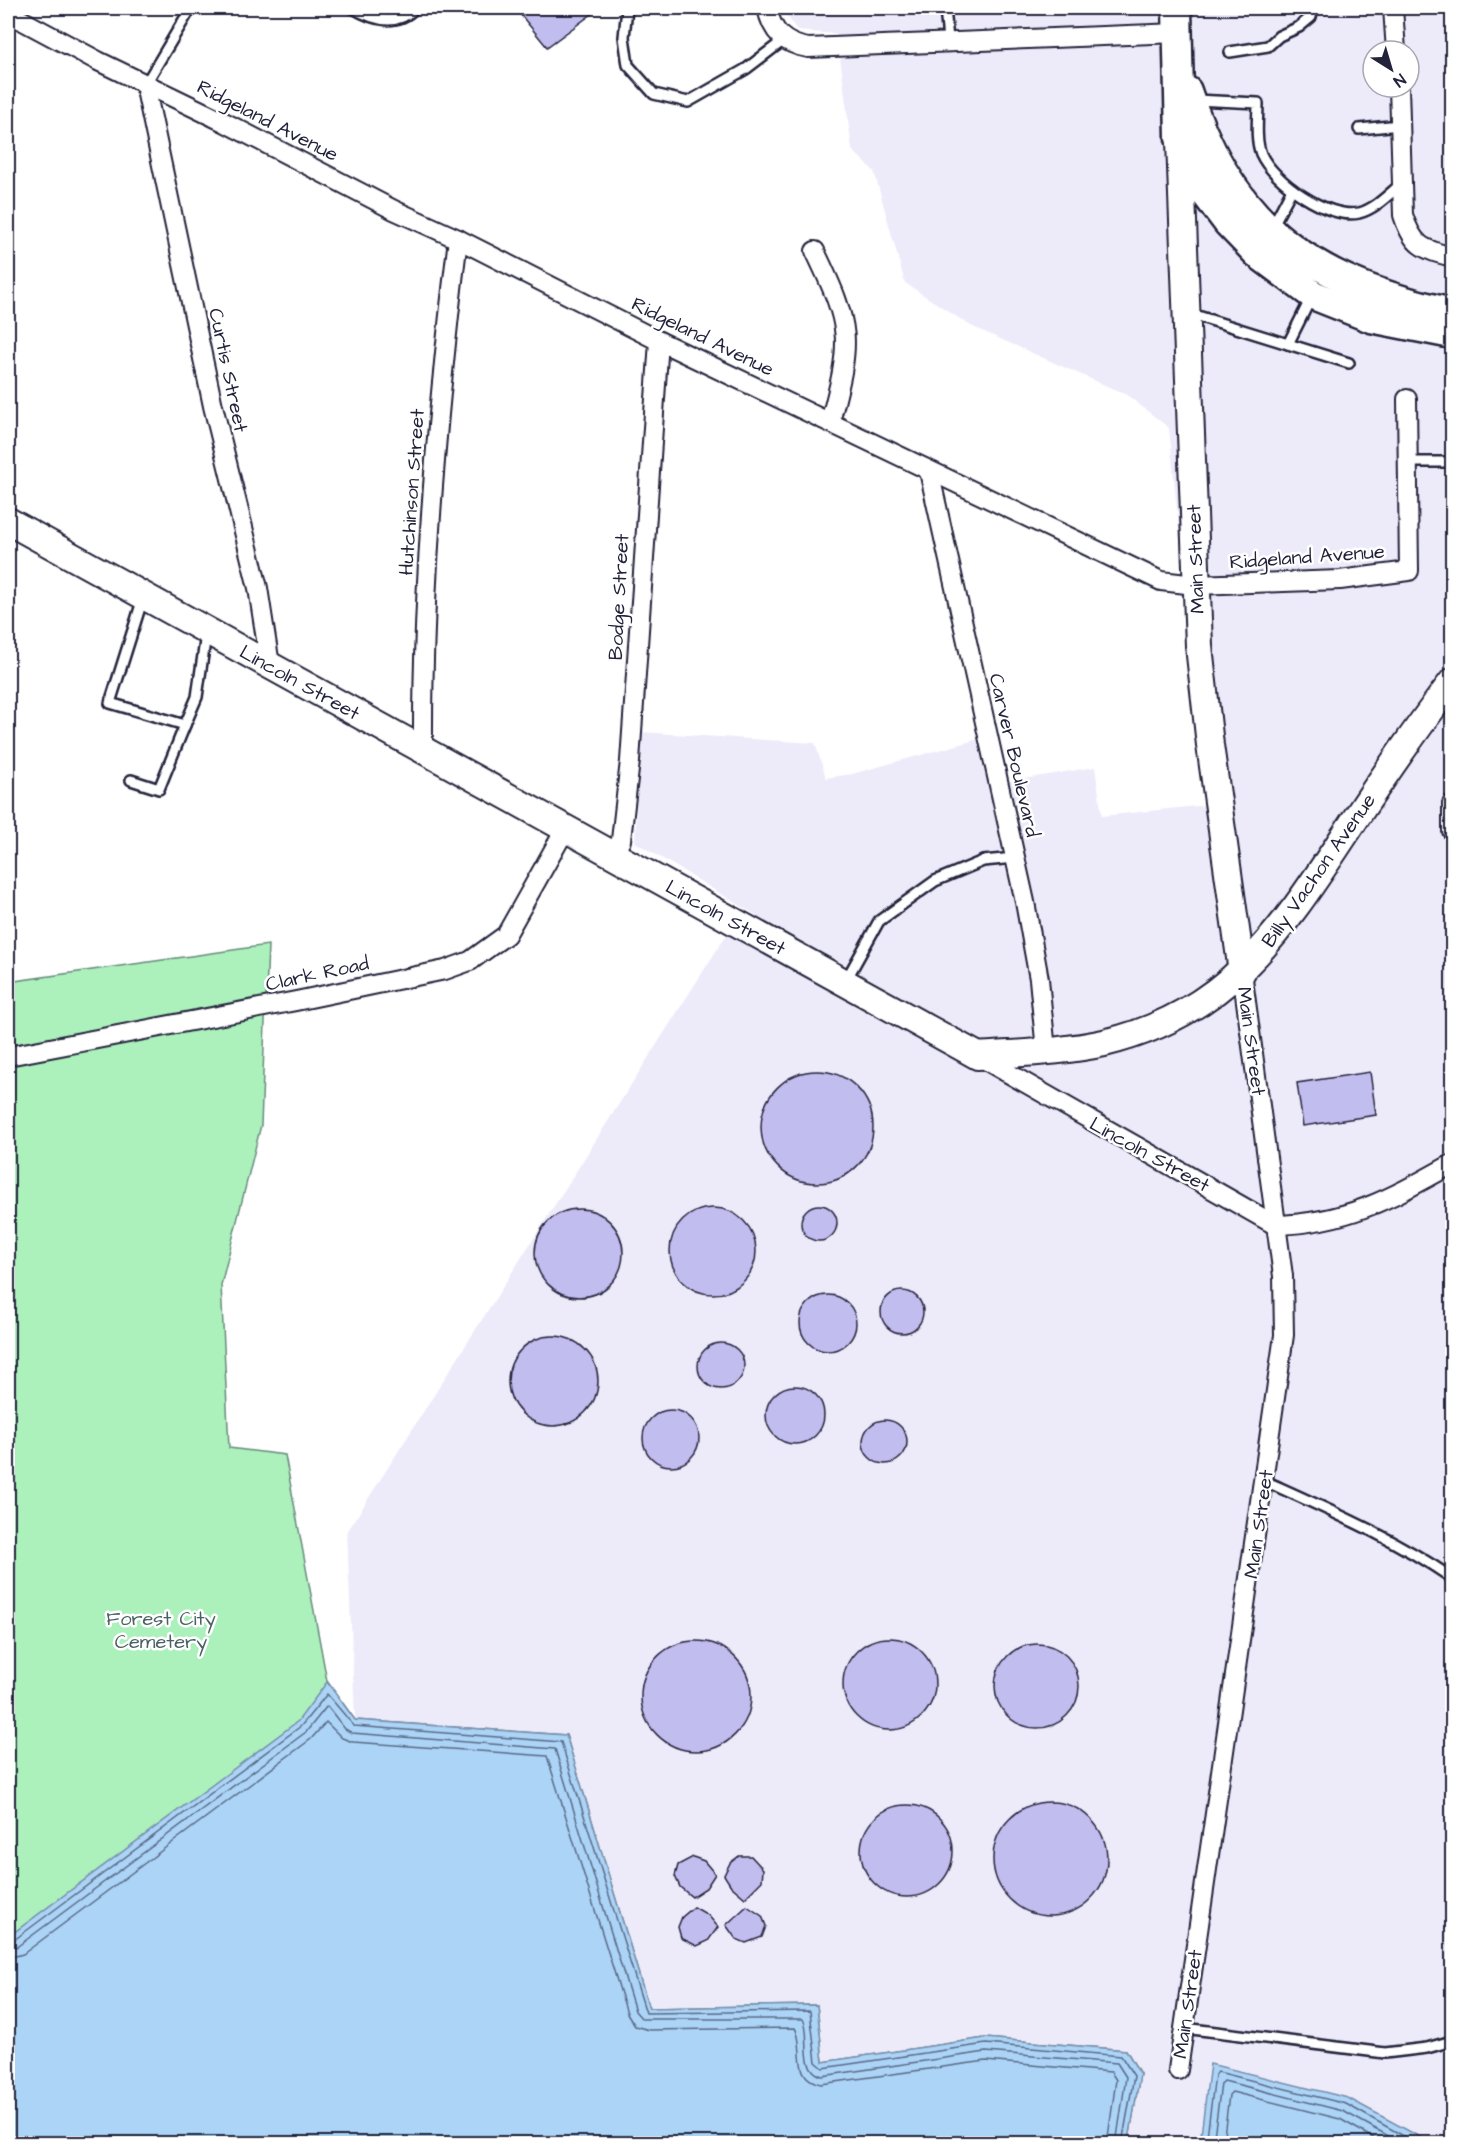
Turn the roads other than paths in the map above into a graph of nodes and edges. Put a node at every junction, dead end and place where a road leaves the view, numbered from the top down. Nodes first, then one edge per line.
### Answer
1 (191, 8) edge
2 (353, 8) edge
3 (415, 8) edge
4 (627, 8) edge
5 (767, 8) edge
6 (945, 8) edge
7 (1313, 8) edge
8 (1393, 8) edge
9 (8, 13) edge
10 (1178, 31) edge
11 (1395, 39) edge
12 (784, 40) junction
13 (948, 40) junction
14 (1230, 52) dead end
15 (145, 84) junction
16 (1189, 99) junction
17 (1399, 99) edge
18 (1400, 125) junction
19 (1359, 129) dead end
20 (1180, 138) junction
21 (1401, 184) junction
22 (1292, 189) junction
23 (1270, 230) junction
24 (458, 239) junction
25 (815, 251) dead end
26 (1452, 257) edge
27 (1313, 295) junction
28 (1186, 312) junction
29 (1452, 313) edge
30 (1452, 334) edge
31 (659, 341) junction
32 (1288, 344) junction
33 (1349, 363) dead end
34 (1407, 399) dead end
35 (830, 422) junction
36 (1407, 462) junction
37 (1452, 462) edge
38 (929, 471) junction
39 (8, 521) edge
40 (1195, 585) junction
41 (144, 596) junction
42 (206, 630) junction
43 (270, 665) junction
44 (1452, 682) edge
45 (185, 725) junction
46 (423, 750) junction
47 (131, 780) dead end
48 (1452, 804) edge
49 (566, 828) junction
50 (1452, 831) edge
51 (614, 855) junction
52 (1015, 858) junction
53 (1242, 972) junction
54 (844, 982) junction
55 (1046, 1051) junction
56 (8, 1056) edge
57 (978, 1056) junction
58 (1452, 1164) edge
59 (1275, 1225) junction
60 (1265, 1481) junction
61 (1452, 1578) edge
62 (1184, 2028) junction
63 (1452, 2041) edge
64 (1178, 2070) dead end

1 - 15 lane
2 - 3 lane
4 - 12 lane
5 - 12 street
6 - 13 lane
7 - 14 lane
8 - 11 street
9 - 15 street, Ridgeland Avenue
10 - 13 street
10 - 16 main road
10 - 20 main road, Main Street
12 - 13 street
15 - 24 street, Ridgeland Avenue
15 - 43 street, Curtis Street
16 - 22 lane
16 - 23 main road
17 - 18 street
18 - 19 lane
18 - 21 street
20 - 27 main road
20 - 28 main road, Main Street
21 - 22 lane
21 - 26 street
22 - 23 lane
23 - 29 main road
24 - 31 street, Ridgeland Avenue
24 - 46 street, Hutchinson Street
25 - 35 street
27 - 30 main road
27 - 32 lane
28 - 32 lane
28 - 40 main road, Main Street
31 - 35 street, Ridgeland Avenue
31 - 51 street, Bodge Street
32 - 33 lane
34 - 36 street
35 - 38 street, Ridgeland Avenue
36 - 37 lane
36 - 40 street, Ridgeland Avenue
38 - 40 street, Ridgeland Avenue
38 - 52 street, Carver Boulevard
39 - 41 main road, Lincoln Street
40 - 53 main road, Main Street
41 - 42 main road, Lincoln Street
41 - 45 lane
42 - 43 main road, Lincoln Street
42 - 45 lane
43 - 46 main road, Lincoln Street
44 - 53 main road, Billy Vachon Avenue
45 - 47 lane
46 - 49 main road, Lincoln Street
48 - 50 street
49 - 51 main road, Lincoln Street
49 - 56 street, Clark Road
51 - 54 main road, Lincoln Street
52 - 54 lane
52 - 55 street, Carver Boulevard
53 - 55 main road, Billy Vachon Avenue
53 - 59 street, Main Street
54 - 57 main road, Lincoln Street
55 - 57 main road, Billy Vachon Avenue
57 - 59 street, Lincoln Street
58 - 59 street
59 - 60 street, Main Street
60 - 61 lane
60 - 62 street, Main Street
62 - 63 lane
62 - 64 street, Main Street

